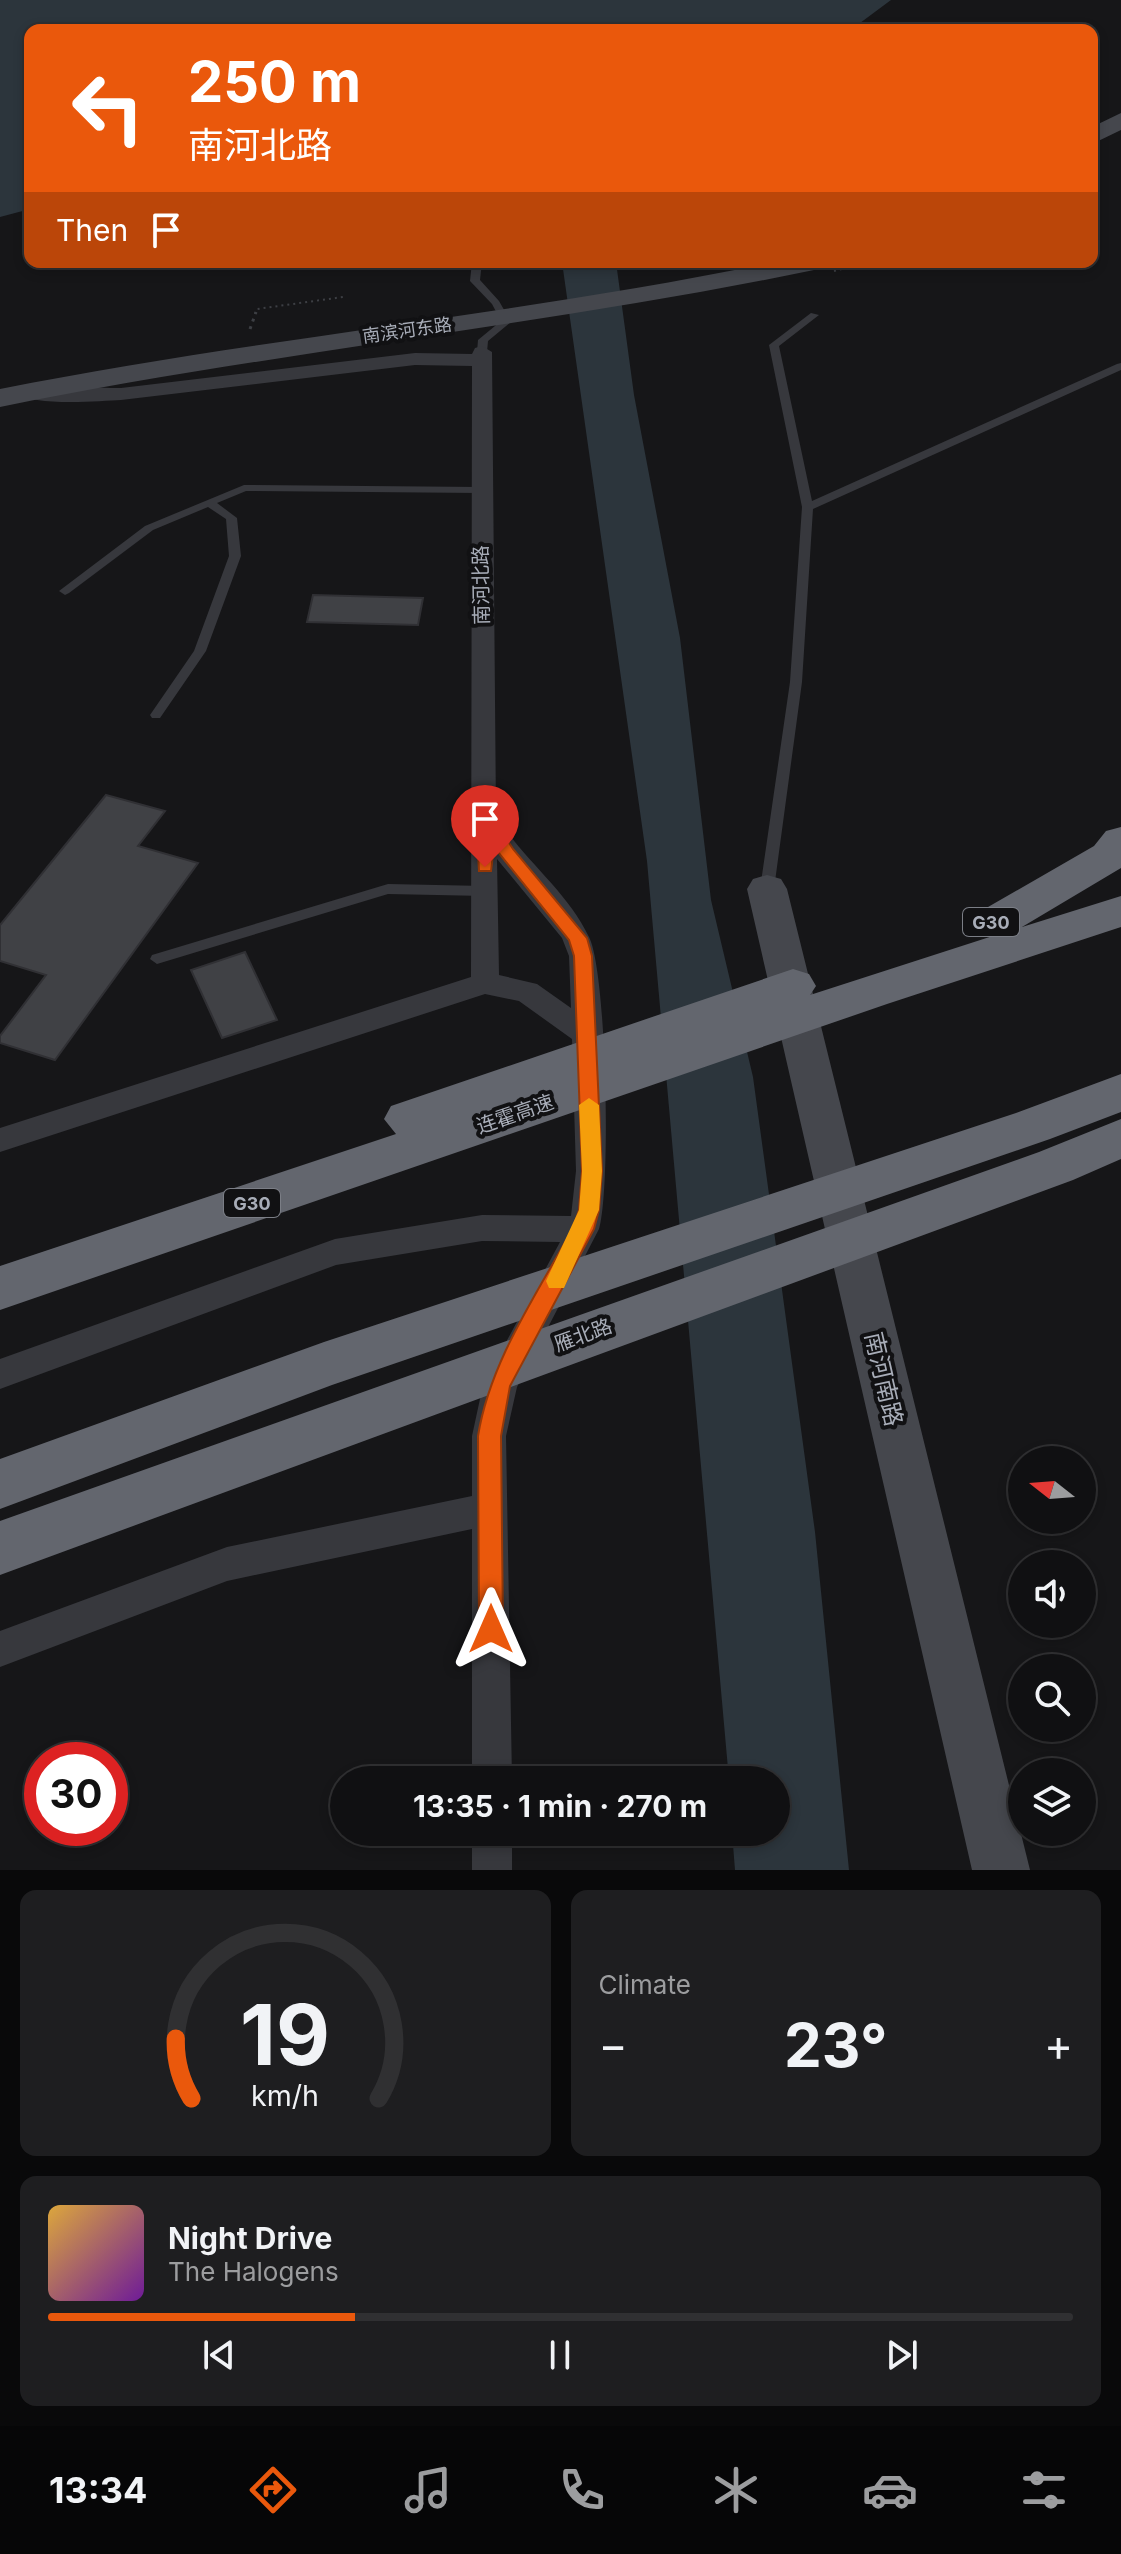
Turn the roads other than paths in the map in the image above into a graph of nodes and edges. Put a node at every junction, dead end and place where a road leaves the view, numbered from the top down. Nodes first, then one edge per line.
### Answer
1 (1121, 120) edge
2 (1104, 149) edge
3 (476, 268) edge
4 (753, 268) edge
5 (723, 271) edge
6 (488, 309) junction
7 (814, 315) dead end
8 (482, 357) junction
9 (1121, 366) edge
10 (0, 379) edge
11 (13, 395) edge
12 (480, 490) junction
13 (210, 503) junction
14 (808, 507) junction
15 (65, 591) dead end
16 (156, 715) dead end
17 (485, 818) junction
18 (1121, 841) edge
19 (1121, 884) edge
20 (767, 889) joint
21 (485, 891) junction
22 (1121, 911) edge
23 (1003, 918) junction
24 (1121, 944) edge
25 (157, 959) dead end
26 (962, 962) junction
27 (867, 977) junction
28 (485, 983) junction
29 (586, 1034) junction
30 (1121, 1092) edge
31 (503, 1102) junction
32 (1121, 1138) edge
33 (0, 1140) edge
34 (583, 1229) junction
35 (0, 1256) edge
36 (0, 1288) edge
37 (0, 1374) edge
38 (0, 1484) edge
39 (490, 1509) junction
40 (0, 1548) edge
41 (0, 1649) edge
42 (492, 1766) edge
43 (492, 1846) edge
44 (492, 1870) edge
45 (1001, 1870) edge

1 - 2 main road
3 - 8 lane
4 - 5 main road, 南滨河东路
5 - 6 main road, 南滨河东路
6 - 10 main road, 南滨河东路
6 - 11 main road, 南滨河东路
7 - 14 lane
8 - 11 street
8 - 12 street, 南河北路
9 - 14 lane
12 - 13 lane
12 - 17 street, 南河北路
13 - 15 lane
13 - 16 lane
14 - 20 lane
17 - 21 street, 南河北路
17 - 29 street
18 - 23 highway
19 - 23 highway, 连霍高速 / G30
20 - 45 main road, 南河南路
21 - 25 lane
21 - 28 street, 南河北路
22 - 26 highway, 连霍高速 / G30
23 - 27 highway, 连霍高速 / G30
24 - 26 highway
26 - 27 highway, 连霍高速 / G30
27 - 31 highway, 连霍高速 / G30
28 - 29 street
28 - 33 street
29 - 34 street
30 - 38 highway
31 - 35 highway, 连霍高速 / G30
31 - 36 highway, 连霍高速 / G30
32 - 40 highway, 雁北路
34 - 37 street
34 - 39 street
39 - 41 street
39 - 42 street
43 - 44 street

